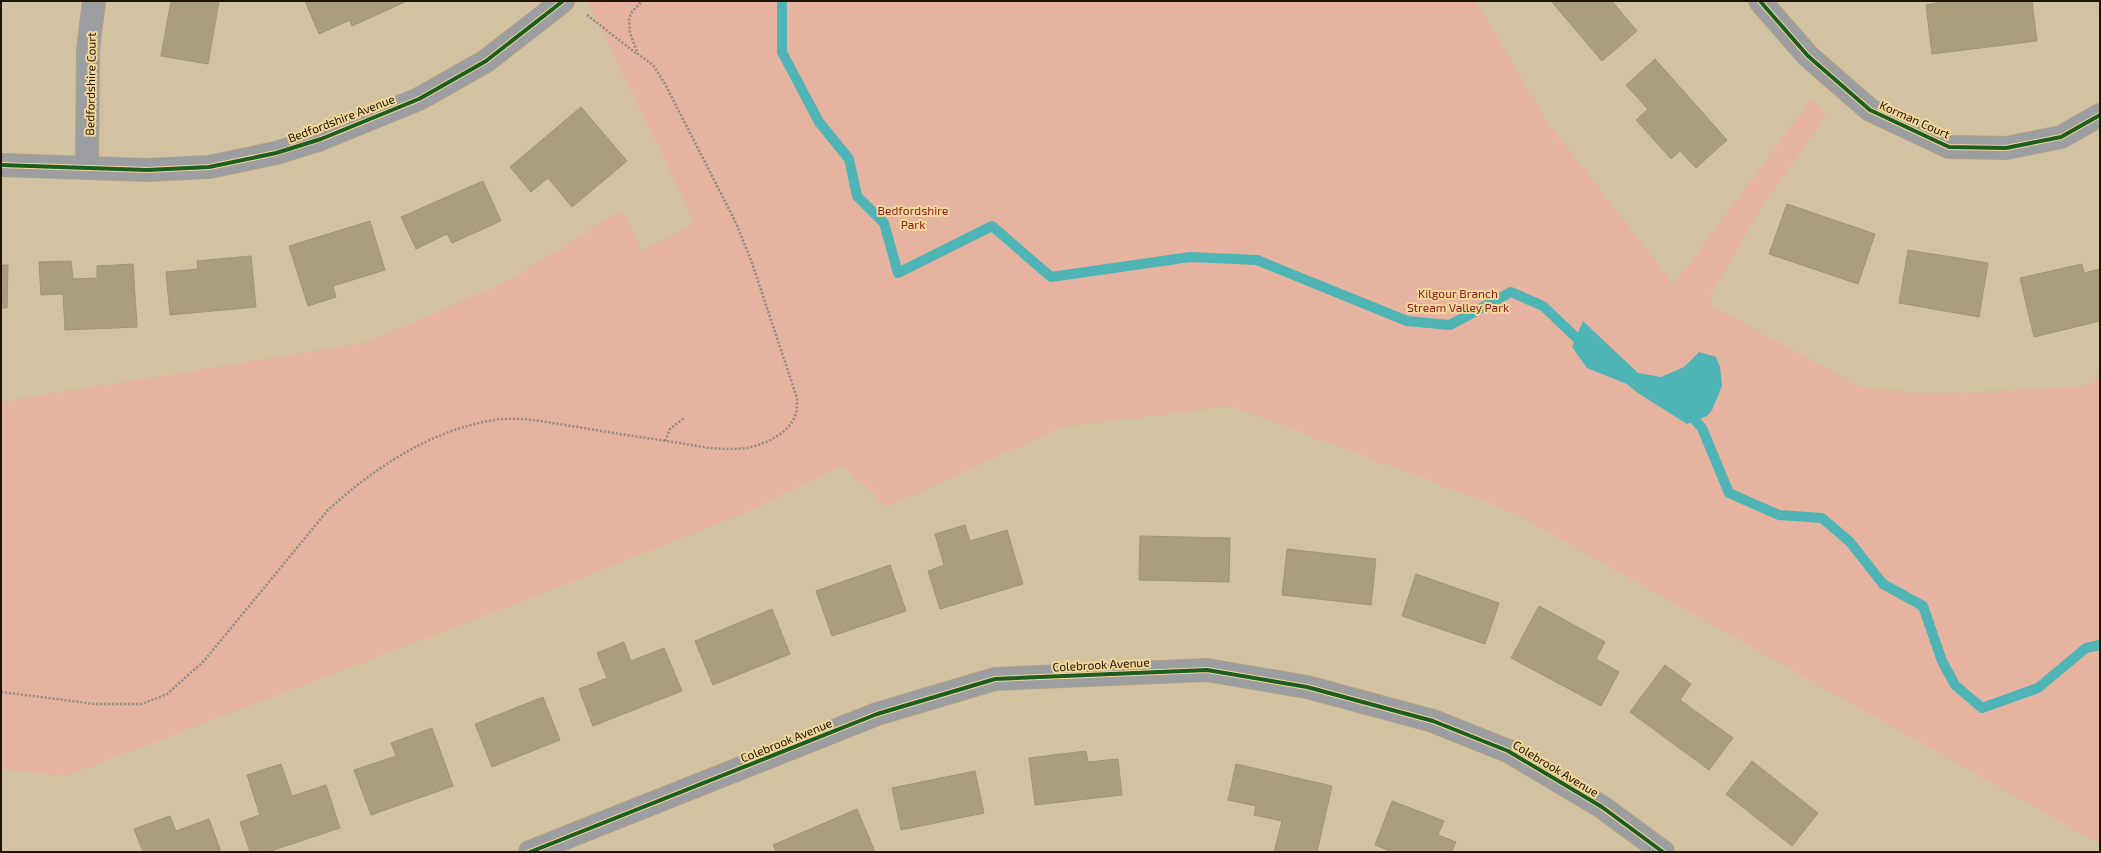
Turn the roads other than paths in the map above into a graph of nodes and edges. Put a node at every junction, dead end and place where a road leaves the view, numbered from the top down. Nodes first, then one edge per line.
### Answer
1 (94, 1) edge
2 (1760, 1) edge
3 (572, 6) edge
4 (2100, 115) edge
5 (1, 165) edge
6 (88, 167) junction
7 (530, 852) edge
8 (1663, 852) edge

1 - 6 street, Bedfordshire Court
2 - 4 street, Korman Court
3 - 6 street, Bedfordshire Avenue
5 - 6 street, Bedfordshire Avenue
7 - 8 street, Colebrook Avenue

